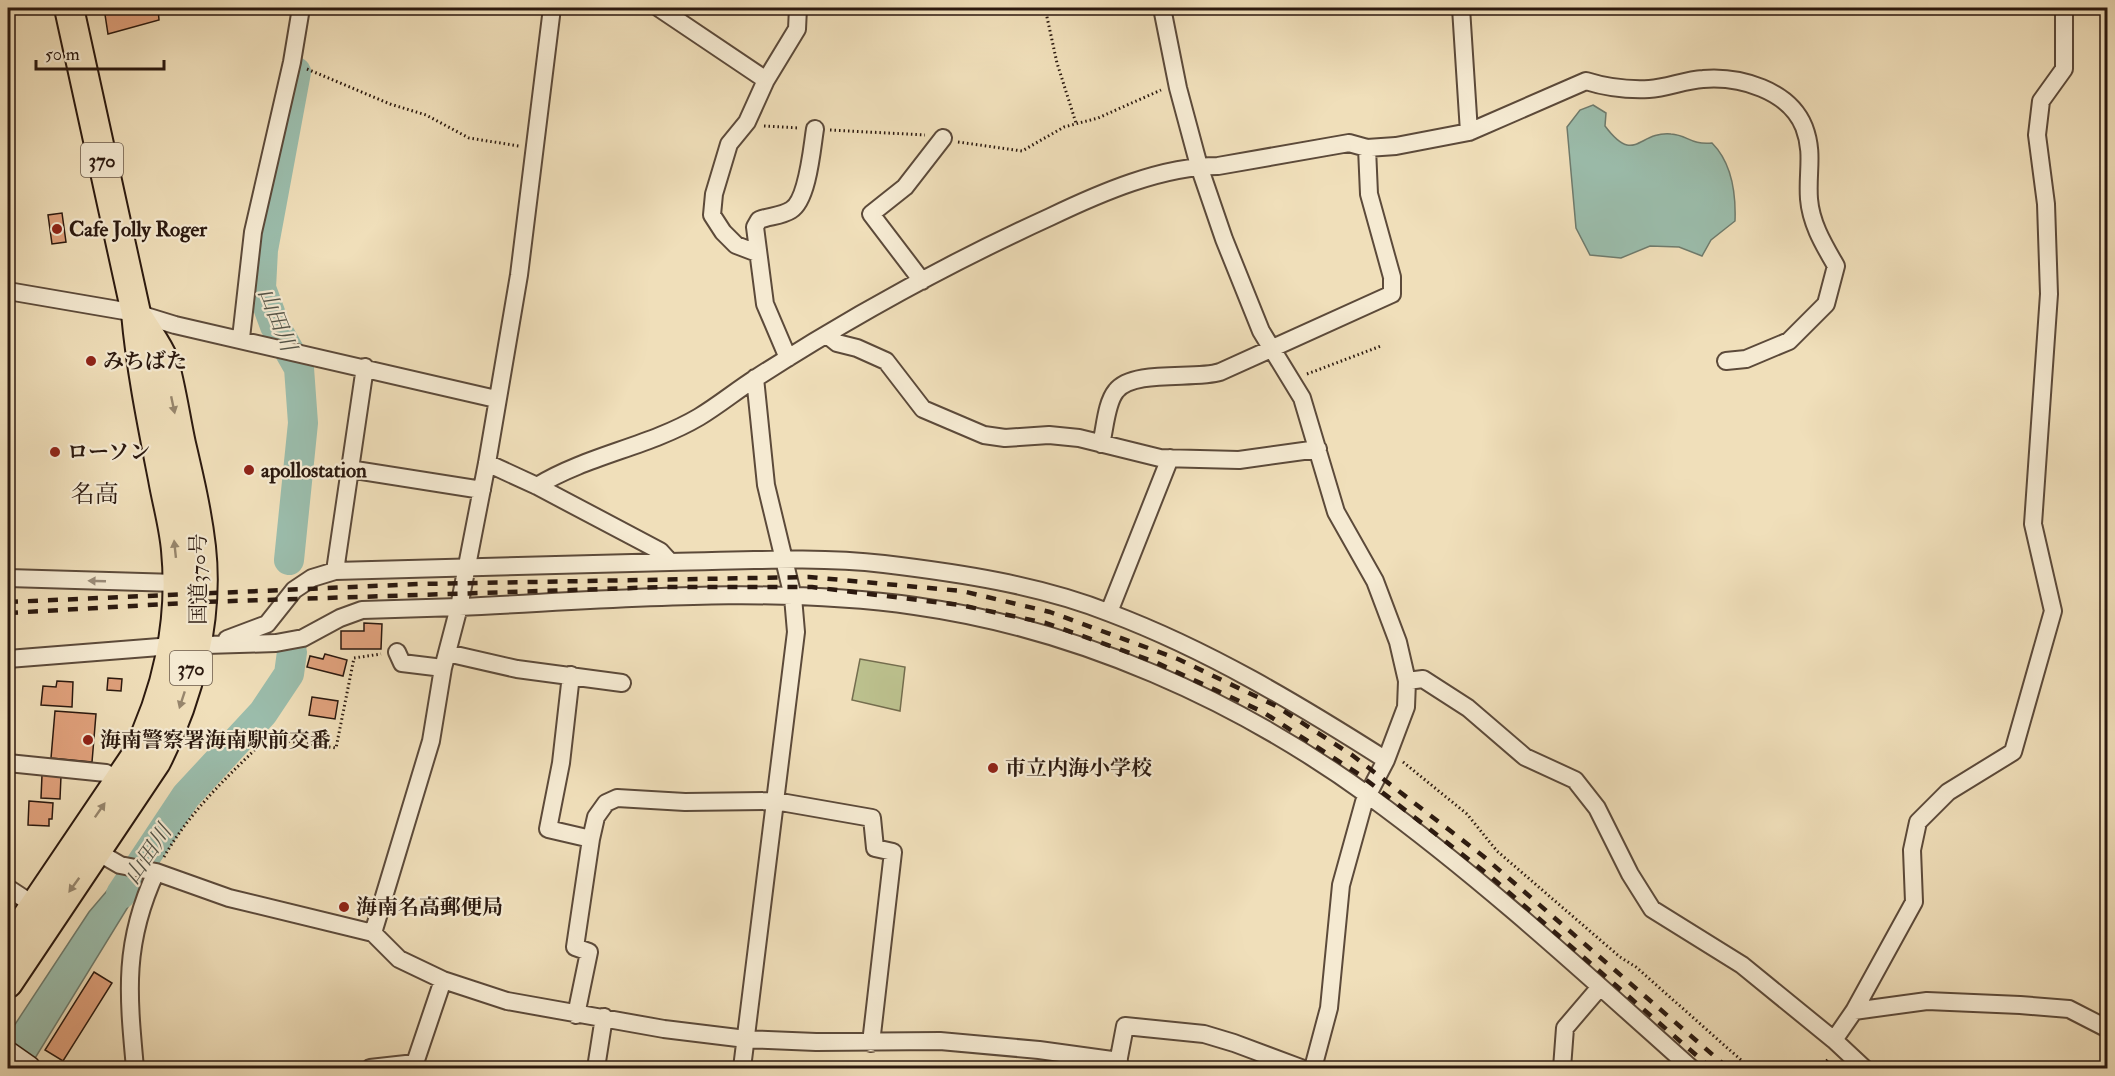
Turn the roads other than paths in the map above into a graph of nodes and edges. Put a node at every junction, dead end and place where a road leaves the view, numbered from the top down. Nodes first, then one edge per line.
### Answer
1 (69, 8) edge
2 (301, 8) edge
3 (552, 8) edge
4 (659, 8) edge
5 (798, 8) edge
6 (1162, 8) edge
7 (1461, 8) edge
8 (2064, 8) edge
9 (766, 80) junction
10 (815, 129) road end
11 (1469, 132) junction
12 (943, 138) road end
13 (1367, 148) junction
14 (1199, 166) junction
15 (757, 253) junction
16 (922, 281) junction
17 (8, 291) edge
18 (136, 313) junction
19 (827, 335) junction
20 (241, 338) junction
21 (1272, 347) junction
22 (788, 358) junction
23 (1726, 361) dead end
24 (365, 367) junction
25 (755, 378) junction
26 (496, 399) junction
27 (1101, 444) junction
28 (1318, 449) junction
29 (1170, 458) junction
30 (487, 463) junction
31 (349, 469) junction
32 (537, 486) junction
33 (482, 490) junction
34 (783, 561) junction
35 (670, 562) junction
36 (465, 570) junction
37 (335, 571) junction
38 (8, 578) edge
39 (176, 584) junction
40 (793, 597) junction
41 (459, 607) junction
42 (1109, 612) junction
43 (193, 645) junction
44 (397, 652) road end
45 (8, 659) edge
46 (445, 661) junction
47 (571, 675) junction
48 (1407, 681) junction
49 (622, 682) dead end
50 (1388, 756) junction
51 (8, 764) edge
52 (129, 785) junction
53 (1368, 795) junction
54 (775, 801) junction
55 (591, 839) junction
56 (88, 847) junction
57 (153, 872) junction
58 (8, 888) edge
59 (43, 911) junction
60 (373, 933) junction
61 (8, 945) edge
62 (443, 980) junction
63 (8, 983) edge
64 (1600, 987) junction
65 (1854, 1011) junction
66 (576, 1015) junction
67 (604, 1017) junction
68 (2108, 1029) edge
69 (746, 1039) junction
70 (1834, 1040) junction
71 (871, 1043) junction
72 (8, 1054) edge
73 (1118, 1065) edge
74 (28, 1068) edge
75 (135, 1068) edge
76 (370, 1068) edge
77 (596, 1068) edge
78 (742, 1068) edge
79 (1301, 1068) edge
80 (1312, 1068) edge
81 (1562, 1068) edge
82 (1691, 1068) edge
83 (1864, 1068) edge

1 - 18 highway, 国道370号 / 370
2 - 20 street
3 - 26 street
4 - 9 street
5 - 9 street
6 - 14 street
7 - 11 street
8 - 65 street
9 - 15 street
10 - 15 street
11 - 13 street
11 - 23 street
12 - 16 street
13 - 14 street
13 - 21 street
14 - 16 street
14 - 21 street
15 - 22 street
16 - 19 street
17 - 18 street
18 - 20 street
39 -> 18 highway, 国道370号 / 370
18 -> 43 highway, 国道370号 / 370
19 - 22 street
19 - 27 street
20 - 24 street
21 - 27 street
21 - 28 street
22 - 25 street
24 - 26 street
24 - 31 street
25 - 32 street
25 - 34 street
26 - 30 street
27 - 29 street
28 - 29 street
28 - 48 street
29 - 42 street
30 - 32 street
30 - 33 street
31 - 33 street
31 - 37 street
32 - 35 street
33 - 36 street
34 - 35 street
34 - 40 street
34 - 42 street
35 - 36 street
36 - 37 street
36 - 41 street
37 - 43 street
39 -> 38 street
39 - 43 highway, 国道370号 / 370
40 - 41 street
40 - 53 street
40 - 54 street
41 - 43 street
41 - 46 street
42 - 50 street
43 - 45 street
43 - 52 highway, 国道370号 / 370
44 - 46 street
46 - 47 street
46 - 60 street
47 - 49 street
47 - 55 street
48 - 50 street
48 - 70 street
50 - 53 street
51 - 52 street
52 - 56 highway, 国道370号 / 370
53 - 64 street
53 - 80 street
54 - 55 street
54 - 69 street
54 - 71 street
55 - 66 street
56 - 57 street
56 - 59 highway, 国道370号 / 370
57 - 60 street
57 - 75 street
58 - 59 street
59 - 61 highway, 国道370号 / 370
59 - 63 highway, 国道370号 / 370
60 - 62 street
62 - 66 street
62 - 76 street
64 - 81 street
64 - 82 street
65 - 68 street
65 - 70 street
66 - 67 street
67 - 69 street
67 - 77 street
69 - 71 street
69 - 78 street
70 - 83 street
71 - 73 street
72 - 74 main road
73 - 79 street

